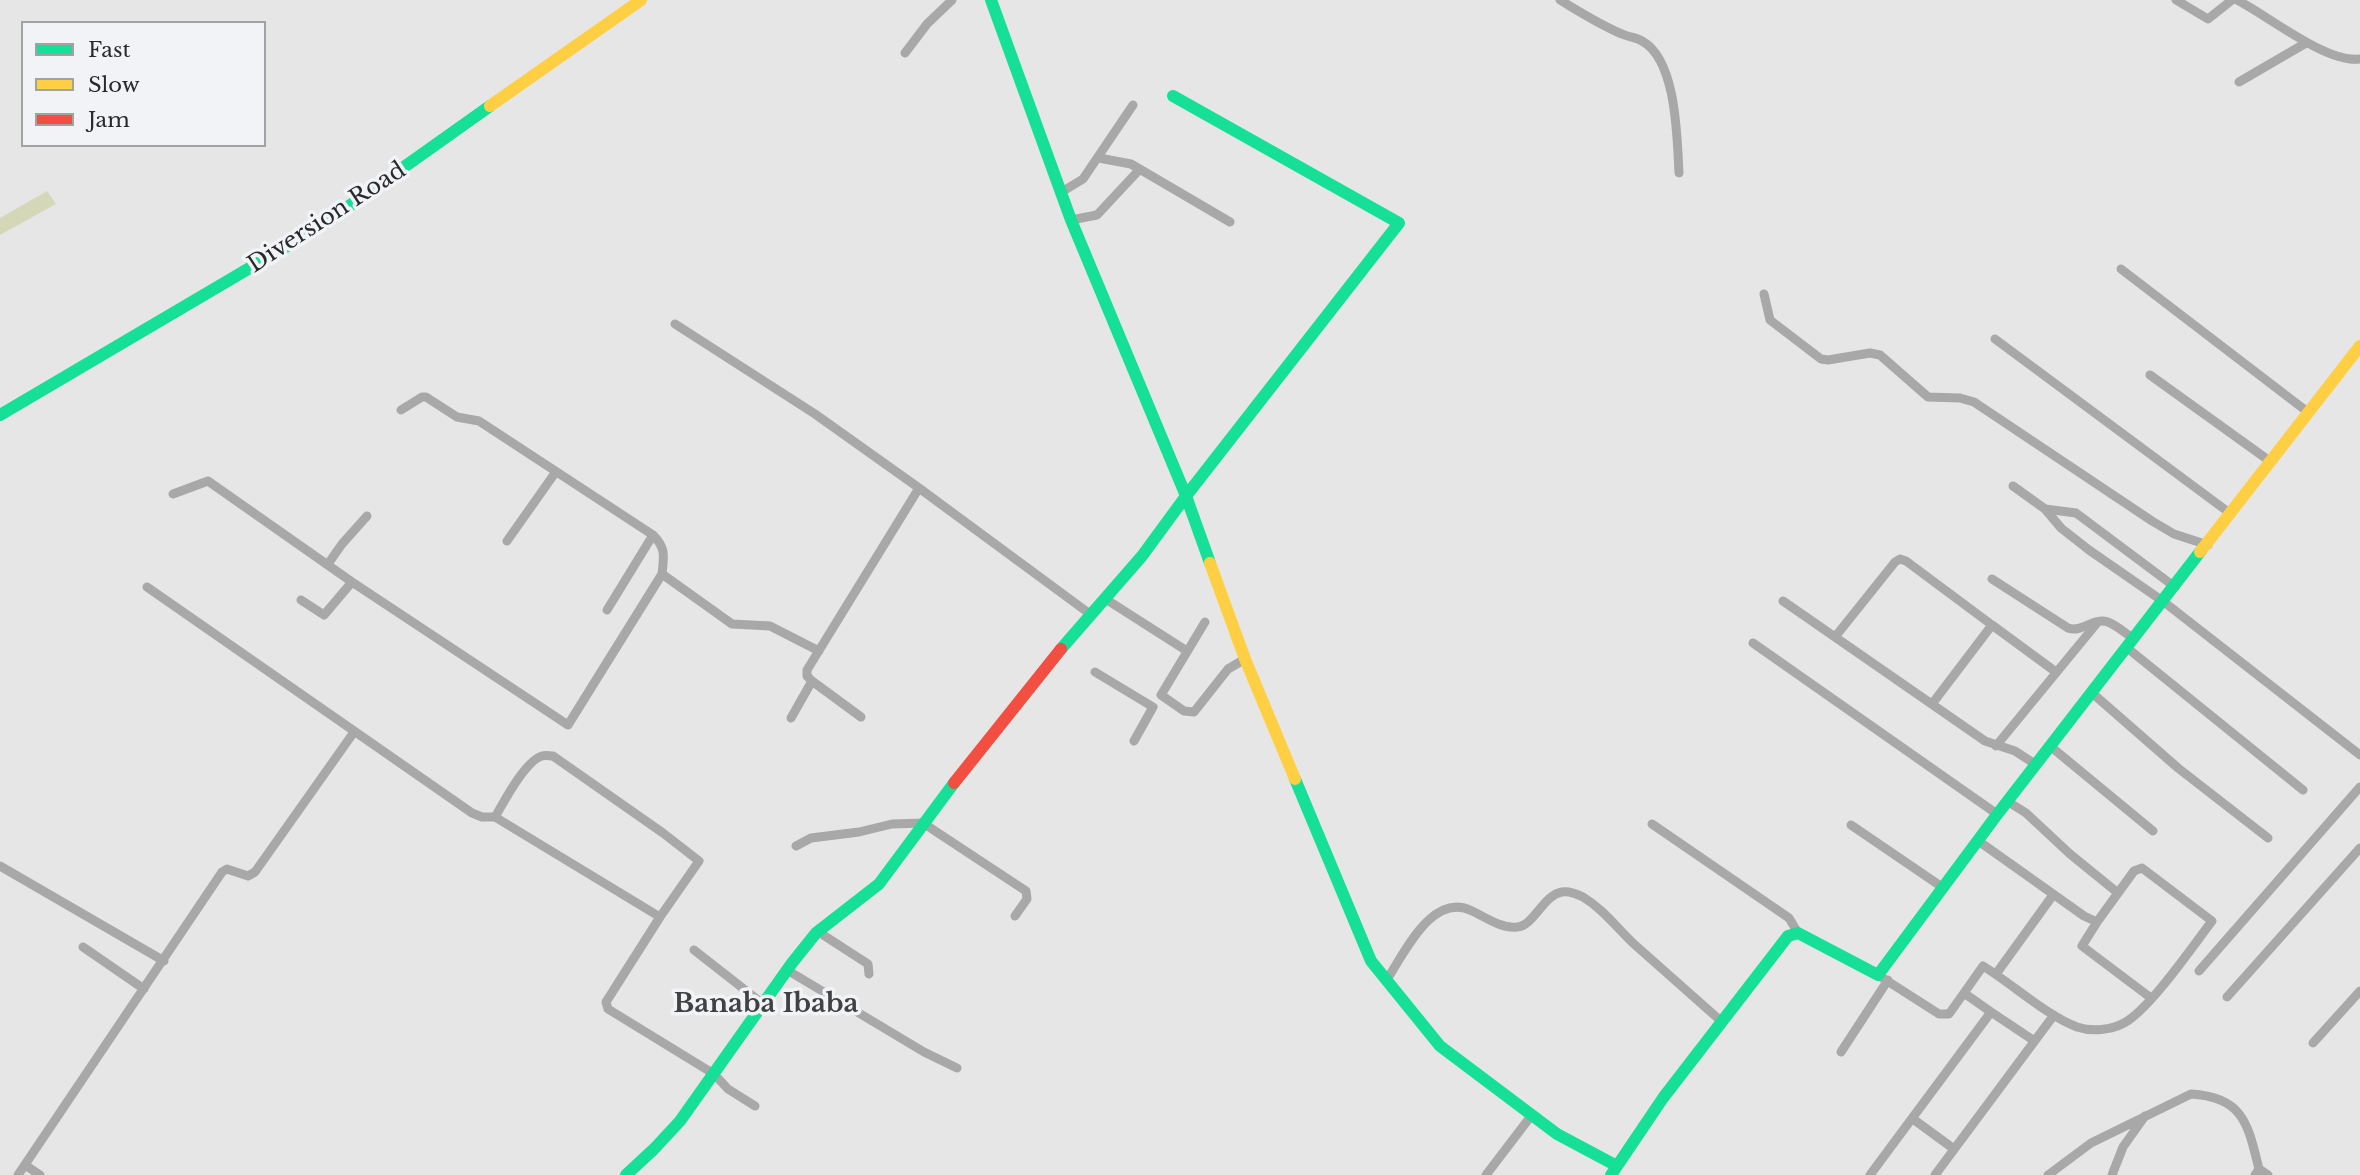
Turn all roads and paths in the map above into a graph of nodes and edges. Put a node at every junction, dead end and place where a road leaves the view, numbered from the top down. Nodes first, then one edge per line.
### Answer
1 (641, 0) edge
2 (951, 0) edge
3 (992, 0) edge
4 (1560, 0) edge
5 (2176, 0) edge
6 (2235, 0) edge
7 (2306, 43) junction
8 (905, 53) dead end
9 (2360, 59) edge
10 (2239, 82) dead end
11 (1173, 96) dead end
12 (1133, 105) dead end
13 (1099, 159) junction
14 (1139, 170) junction
15 (1679, 173) dead end
16 (1060, 193) junction
17 (1071, 220) junction
18 (1230, 222) dead end
19 (2120, 269) dead end
20 (1764, 294) dead end
21 (675, 324) dead end
22 (1995, 339) dead end
23 (2360, 346) edge
24 (2150, 375) dead end
25 (401, 410) dead end
26 (2309, 413) junction
27 (0, 415) edge
28 (2271, 463) junction
29 (555, 473) junction
30 (2013, 486) dead end
31 (919, 488) junction
32 (173, 494) dead end
33 (1186, 496) junction
34 (2045, 509) junction
35 (2231, 514) junction
36 (368, 516) dead end
37 (653, 536) junction
38 (507, 541) dead end
39 (2207, 545) junction
40 (328, 564) junction
41 (662, 574) junction
42 (1992, 579) dead end
43 (352, 582) junction
44 (147, 587) dead end
45 (2175, 587) junction
46 (1104, 598) junction
47 (301, 600) dead end
48 (1783, 601) dead end
49 (2164, 602) junction
50 (607, 610) dead end
51 (1090, 614) junction
52 (2098, 621) junction
53 (1205, 622) dead end
54 (1992, 625) junction
55 (1835, 637) junction
56 (1753, 643) dead end
57 (2129, 643) junction
58 (819, 650) junction
59 (1187, 651) junction
60 (1245, 659) junction
61 (1095, 672) dead end
62 (2056, 672) junction
63 (812, 681) junction
64 (2091, 692) junction
65 (1161, 695) junction
66 (1932, 704) junction
67 (1153, 707) junction
68 (861, 717) dead end
69 (791, 718) dead end
70 (354, 732) junction
71 (1134, 741) dead end
72 (1996, 746) junction
73 (2050, 746) junction
74 (2360, 755) edge
75 (2035, 764) junction
76 (2360, 787) edge
77 (2303, 790) dead end
78 (2007, 801) junction
79 (1997, 814) junction
80 (495, 817) junction
81 (923, 823) junction
82 (1652, 824) dead end
83 (1852, 825) dead end
84 (2153, 831) dead end
85 (2268, 838) dead end
86 (1977, 840) junction
87 (796, 846) dead end
88 (2360, 848) edge
89 (0, 866) edge
90 (1942, 887) junction
91 (2118, 893) junction
92 (2053, 895) junction
93 (1015, 916) dead end
94 (660, 917) junction
95 (2097, 922) junction
96 (817, 931) junction
97 (1798, 933) junction
98 (82, 947) dead end
99 (694, 950) dead end
100 (164, 961) junction
101 (787, 970) junction
102 (2199, 971) dead end
103 (869, 974) dead end
104 (1996, 974) junction
105 (1883, 978) junction
106 (1386, 981) junction
107 (145, 989) junction
108 (2360, 991) edge
109 (1965, 993) junction
110 (2151, 998) junction
111 (2227, 998) dead end
112 (763, 1004) junction
113 (1990, 1012) junction
114 (2054, 1015) junction
115 (1722, 1022) junction
116 (2033, 1040) junction
117 (2313, 1043) dead end
118 (1841, 1052) dead end
119 (957, 1068) dead end
120 (714, 1073) junction
121 (755, 1106) dead end
122 (2147, 1114) junction
123 (1531, 1116) junction
124 (1913, 1119) junction
125 (1954, 1149) junction
126 (25, 1165) junction
127 (1614, 1170) edge
128 (2261, 1173) edge
129 (18, 1175) edge
130 (40, 1175) edge
131 (626, 1175) edge
132 (1486, 1175) edge
133 (1870, 1175) edge
134 (1935, 1175) edge
135 (2048, 1175) edge
136 (2112, 1175) edge

1 - 27 main road, Diversion Road
2 - 8 street
3 - 16 main road
4 - 15 street
5 - 6 street
6 - 7 street
7 - 9 street
7 - 10 street
11 - 33 main road
12 - 13 street
13 - 14 street
13 - 16 street
14 - 17 street
14 - 18 street
16 - 17 main road
17 - 33 main road
19 - 26 street
20 - 39 street
21 - 31 street
22 - 35 street
23 - 26 main road
24 - 28 street
25 - 29 street
26 - 28 main road
28 - 35 main road
29 - 37 street
29 - 38 street
30 - 34 street
31 - 51 street
31 - 58 street
32 - 40 street
33 - 46 main road
33 - 60 main road
34 - 45 street
34 - 49 street
35 - 39 main road
36 - 40 street
37 - 41 street
37 - 50 street
39 - 45 main road
40 - 43 street
41 - 43 street
41 - 58 street
42 - 52 street
43 - 47 street
44 - 70 street
45 - 49 main road
46 - 51 main road
46 - 59 street
48 - 55 street
49 - 57 main road
49 - 74 street
51 - 81 main road
52 - 57 street
52 - 62 street
53 - 59 street
54 - 55 street
54 - 62 street
54 - 66 street
55 - 66 street
56 - 79 street
57 - 64 main road
57 - 77 street
58 - 63 street
59 - 65 street
60 - 65 street
60 - 106 main road
61 - 67 street
62 - 72 street
63 - 68 street
63 - 69 street
64 - 73 main road
64 - 85 street
65 - 67 street
66 - 72 street
67 - 71 street
70 - 80 street
70 - 100 street
72 - 75 street
73 - 75 main road
73 - 84 street
75 - 78 main road
76 - 102 street
78 - 79 main road
78 - 91 street
79 - 86 main road
80 - 94 street
80 - 94 street
81 - 87 street
81 - 93 street
81 - 96 main road
82 - 97 street
83 - 90 street
86 - 90 main road
86 - 92 street
88 - 111 street
89 - 100 street
90 - 105 main road
91 - 95 street
91 - 110 street
92 - 95 street
92 - 104 street
94 - 120 street
95 - 110 street
96 - 101 main road
96 - 103 street
97 - 105 main road
97 - 115 main road
98 - 107 street
99 - 112 street
100 - 107 street
101 - 112 main road
101 - 119 street
104 - 109 street
104 - 114 street
105 - 109 street
105 - 118 street
106 - 115 street
106 - 123 main road
107 - 126 street
108 - 117 street
109 - 113 street
110 - 114 street
112 - 120 main road
113 - 116 street
113 - 124 street
114 - 116 street
115 - 127 main road
116 - 125 street
120 - 121 street
120 - 131 main road
122 - 128 street
122 - 135 street
122 - 136 street
123 - 127 main road
123 - 132 street
124 - 125 street
124 - 133 street
125 - 134 street
126 - 129 street
126 - 130 street

